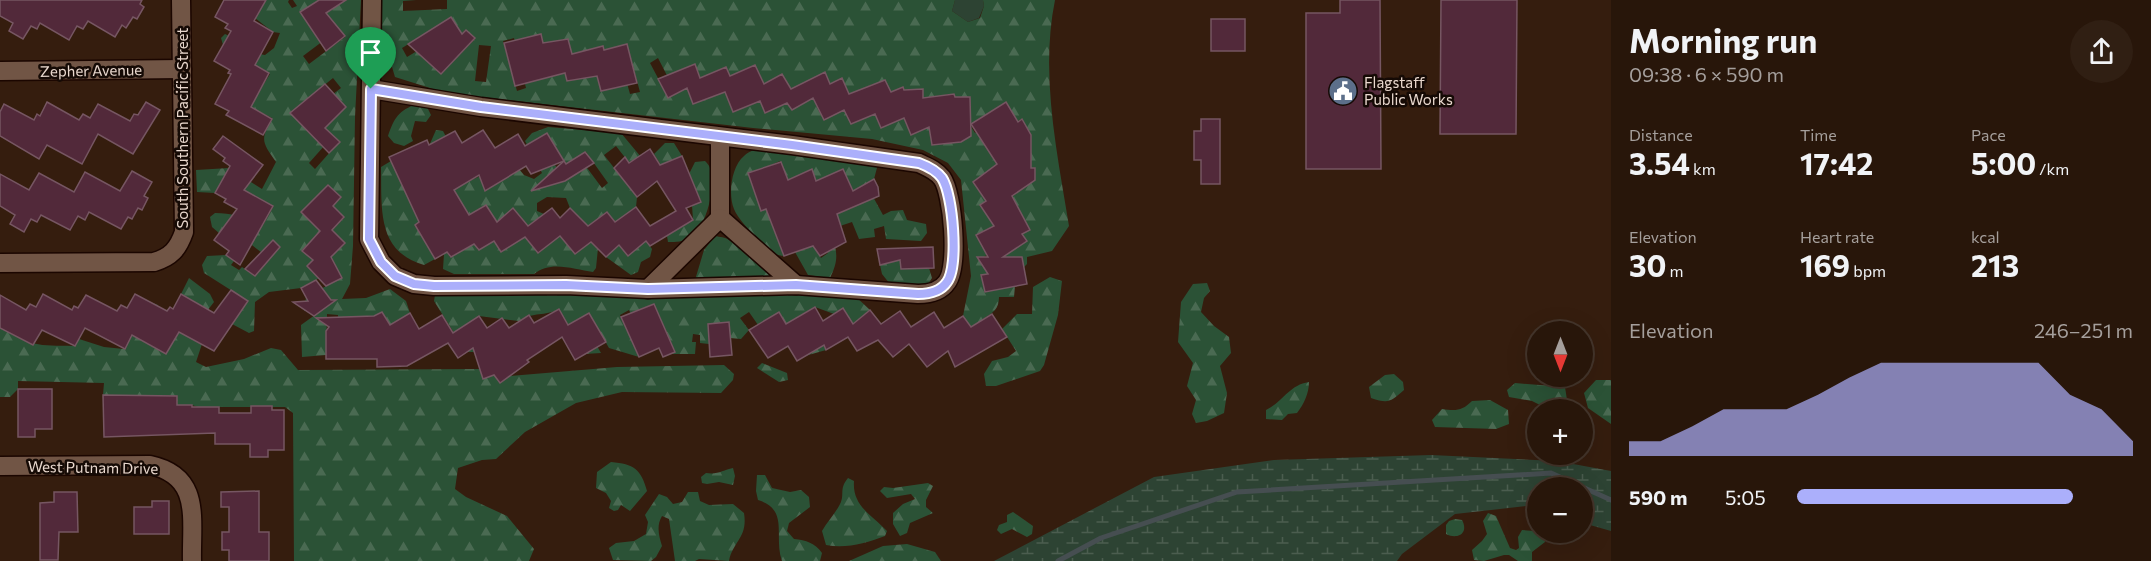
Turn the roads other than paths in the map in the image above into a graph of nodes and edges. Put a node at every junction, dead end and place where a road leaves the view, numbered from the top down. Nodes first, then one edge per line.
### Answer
1 (181, 0) edge
2 (372, 0) edge
3 (182, 69) junction
4 (0, 71) edge
5 (371, 89) junction
6 (720, 137) junction
7 (720, 218) junction
8 (0, 263) edge
9 (796, 285) junction
10 (648, 289) junction
11 (0, 466) edge
12 (192, 561) edge

1 - 3 street, South Southern Pacific Street
2 - 5 street
3 - 4 street, Zepher Avenue
3 - 8 street, South Southern Pacific Street
5 - 6 street
5 - 10 street
6 - 7 street
6 - 9 street
7 - 9 street
7 - 10 street
9 - 10 street
11 - 12 street, West Putnam Drive

